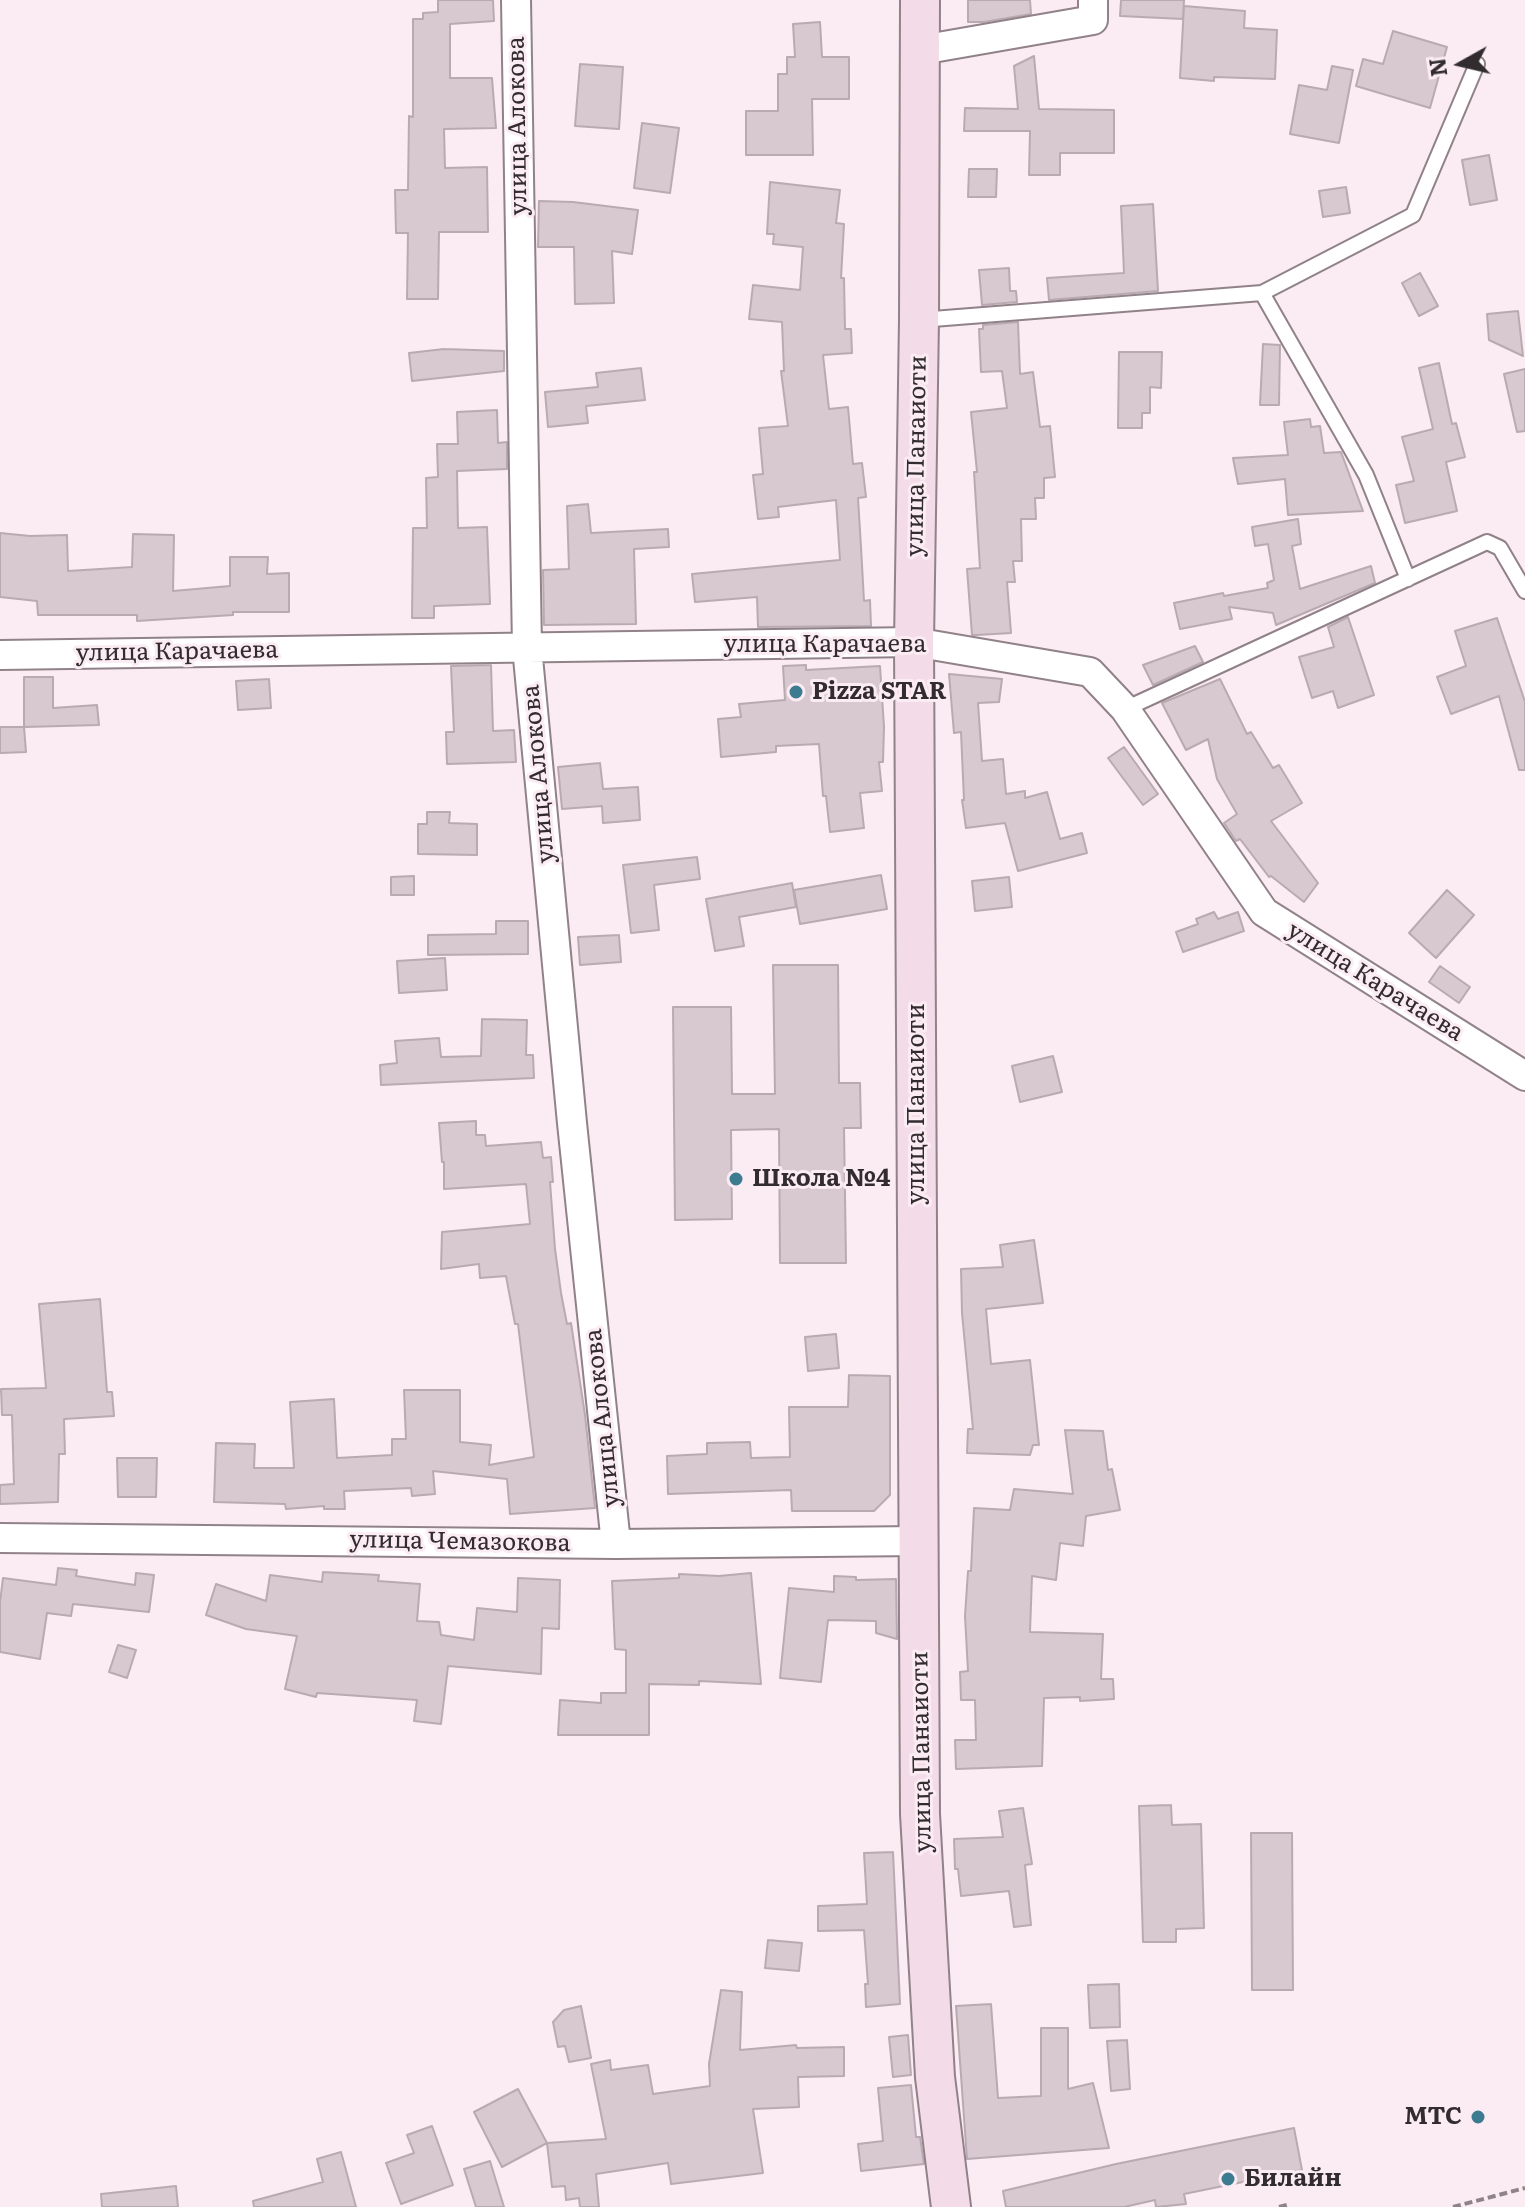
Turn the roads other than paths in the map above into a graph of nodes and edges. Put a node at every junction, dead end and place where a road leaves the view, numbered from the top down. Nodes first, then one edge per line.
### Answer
1 (516, 0) edge
2 (920, 0) edge
3 (1093, 0) edge
4 (921, 50) junction
5 (1477, 64) dead end
6 (1262, 293) junction
7 (919, 320) junction
8 (1408, 579) junction
9 (1525, 591) edge
10 (914, 642) junction
11 (527, 647) junction
12 (0, 655) edge
13 (1125, 709) junction
14 (1525, 1076) edge
15 (0, 1538) edge
16 (920, 1541) junction
17 (616, 1544) junction
18 (951, 2207) edge

1 - 11 street, улица Алокова
2 - 4 street, улица Панаиоти
3 - 4 street
4 - 7 street, улица Панаиоти
5 - 6 lane
6 - 7 lane
6 - 8 lane
7 - 10 street, улица Панаиоти
8 - 9 lane
8 - 13 lane
10 - 11 street, улица Карачаева
10 - 13 street, улица Карачаева
10 - 16 street, улица Панаиоти
11 - 12 street, улица Карачаева
11 - 17 street, улица Алокова
13 - 14 street, улица Карачаева
15 - 17 street, улица Чемазокова
16 - 17 street, улица Чемазокова
16 - 18 street, улица Панаиоти

